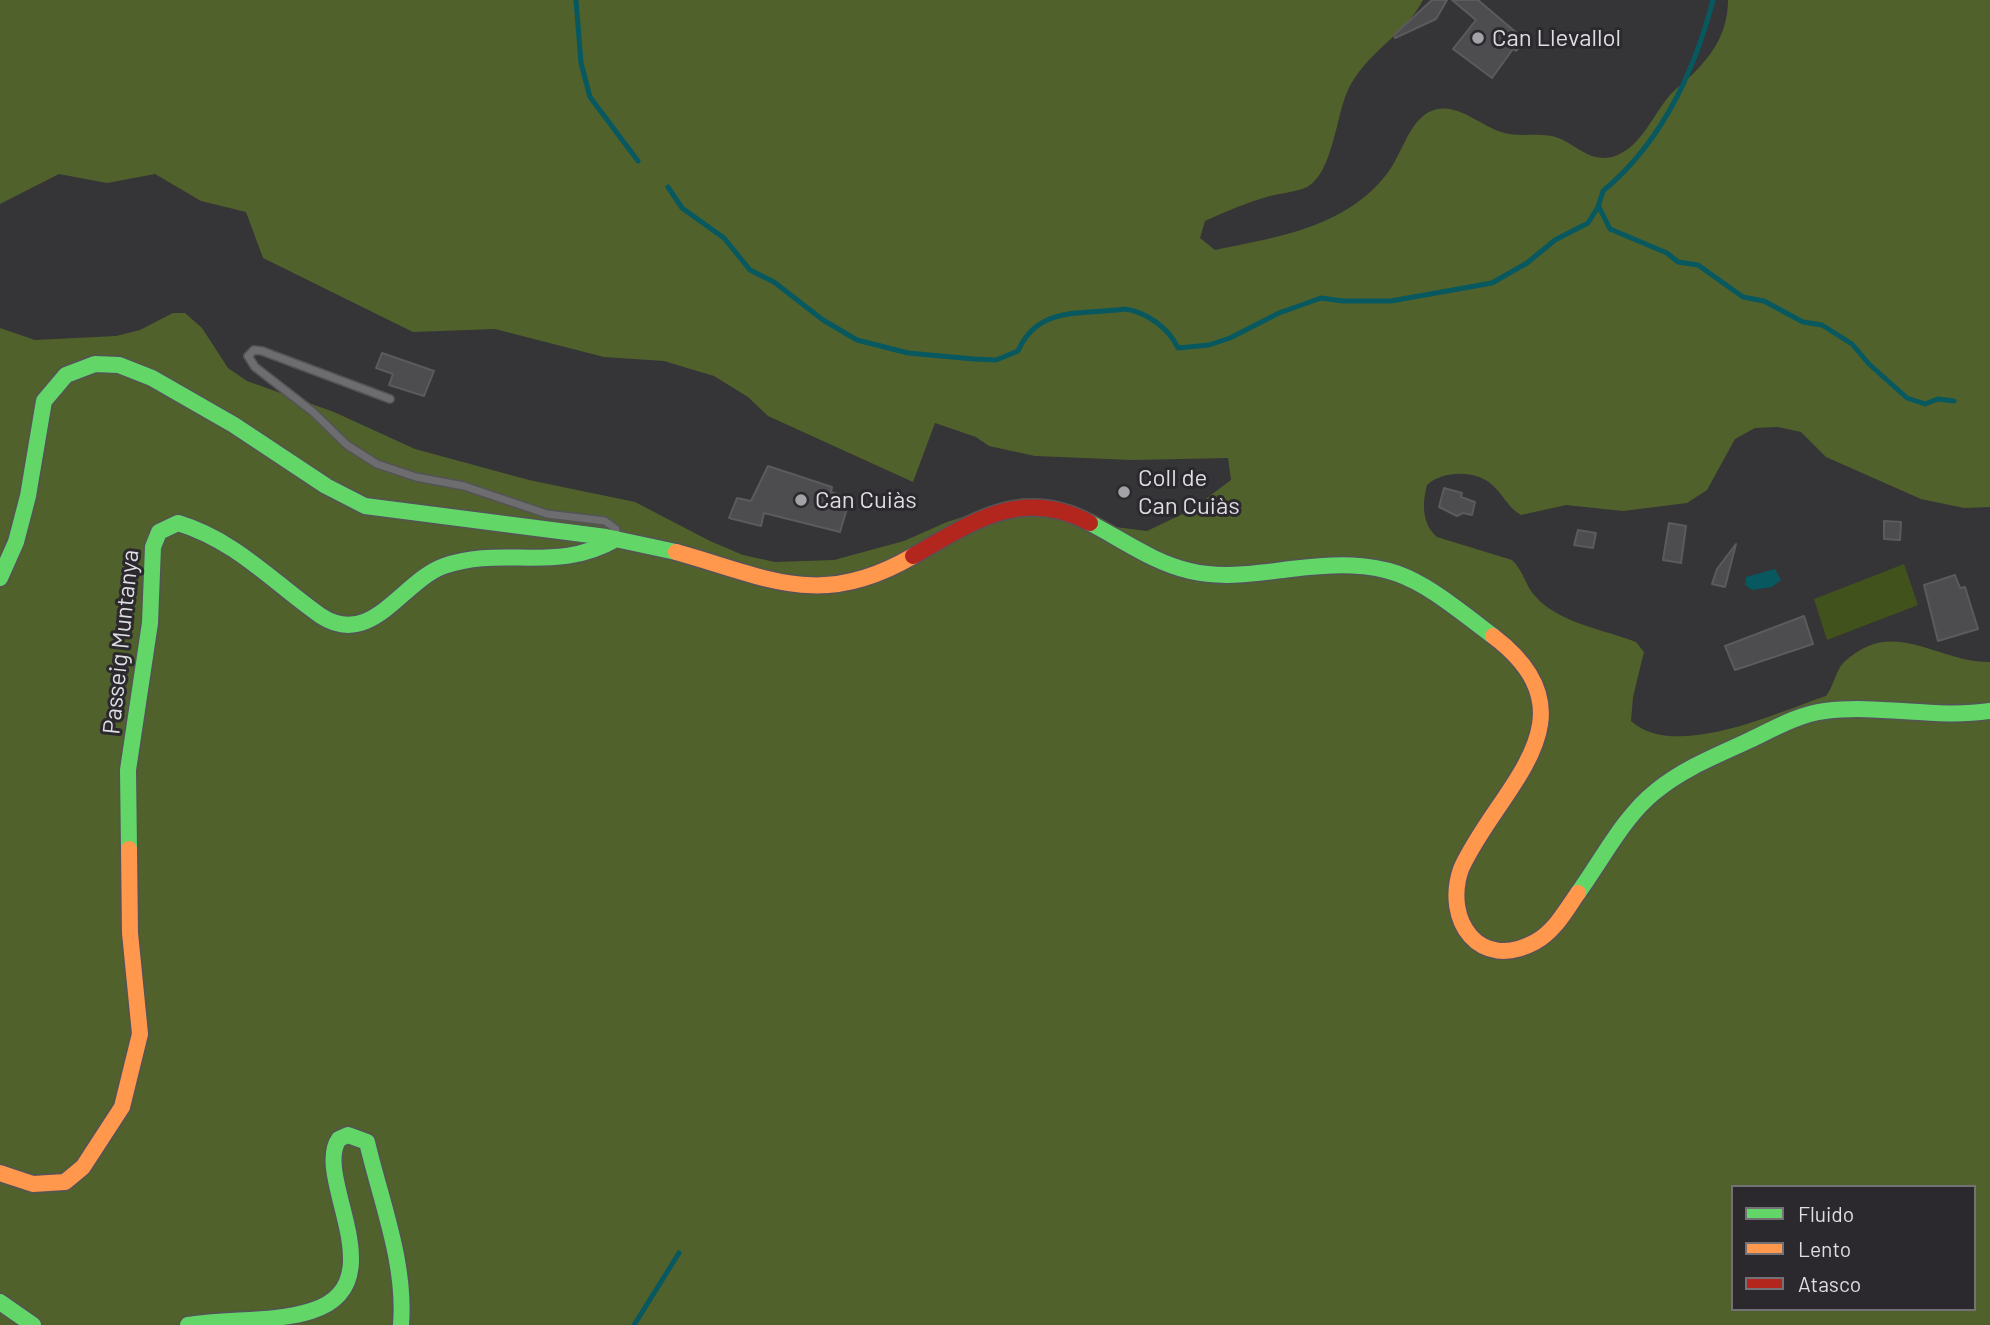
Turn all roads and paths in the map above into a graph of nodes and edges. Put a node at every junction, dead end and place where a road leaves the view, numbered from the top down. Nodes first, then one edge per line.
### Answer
1 (390, 400) dead end
2 (616, 539) junction
3 (0, 578) edge
4 (1990, 711) edge
5 (0, 1173) edge
6 (0, 1302) edge
7 (33, 1325) edge
8 (188, 1325) edge
9 (401, 1325) edge

1 - 2 lane
2 - 3 main road
2 - 4 main road
2 - 5 main road, Passeig Muntanya
6 - 7 main road
8 - 9 main road

